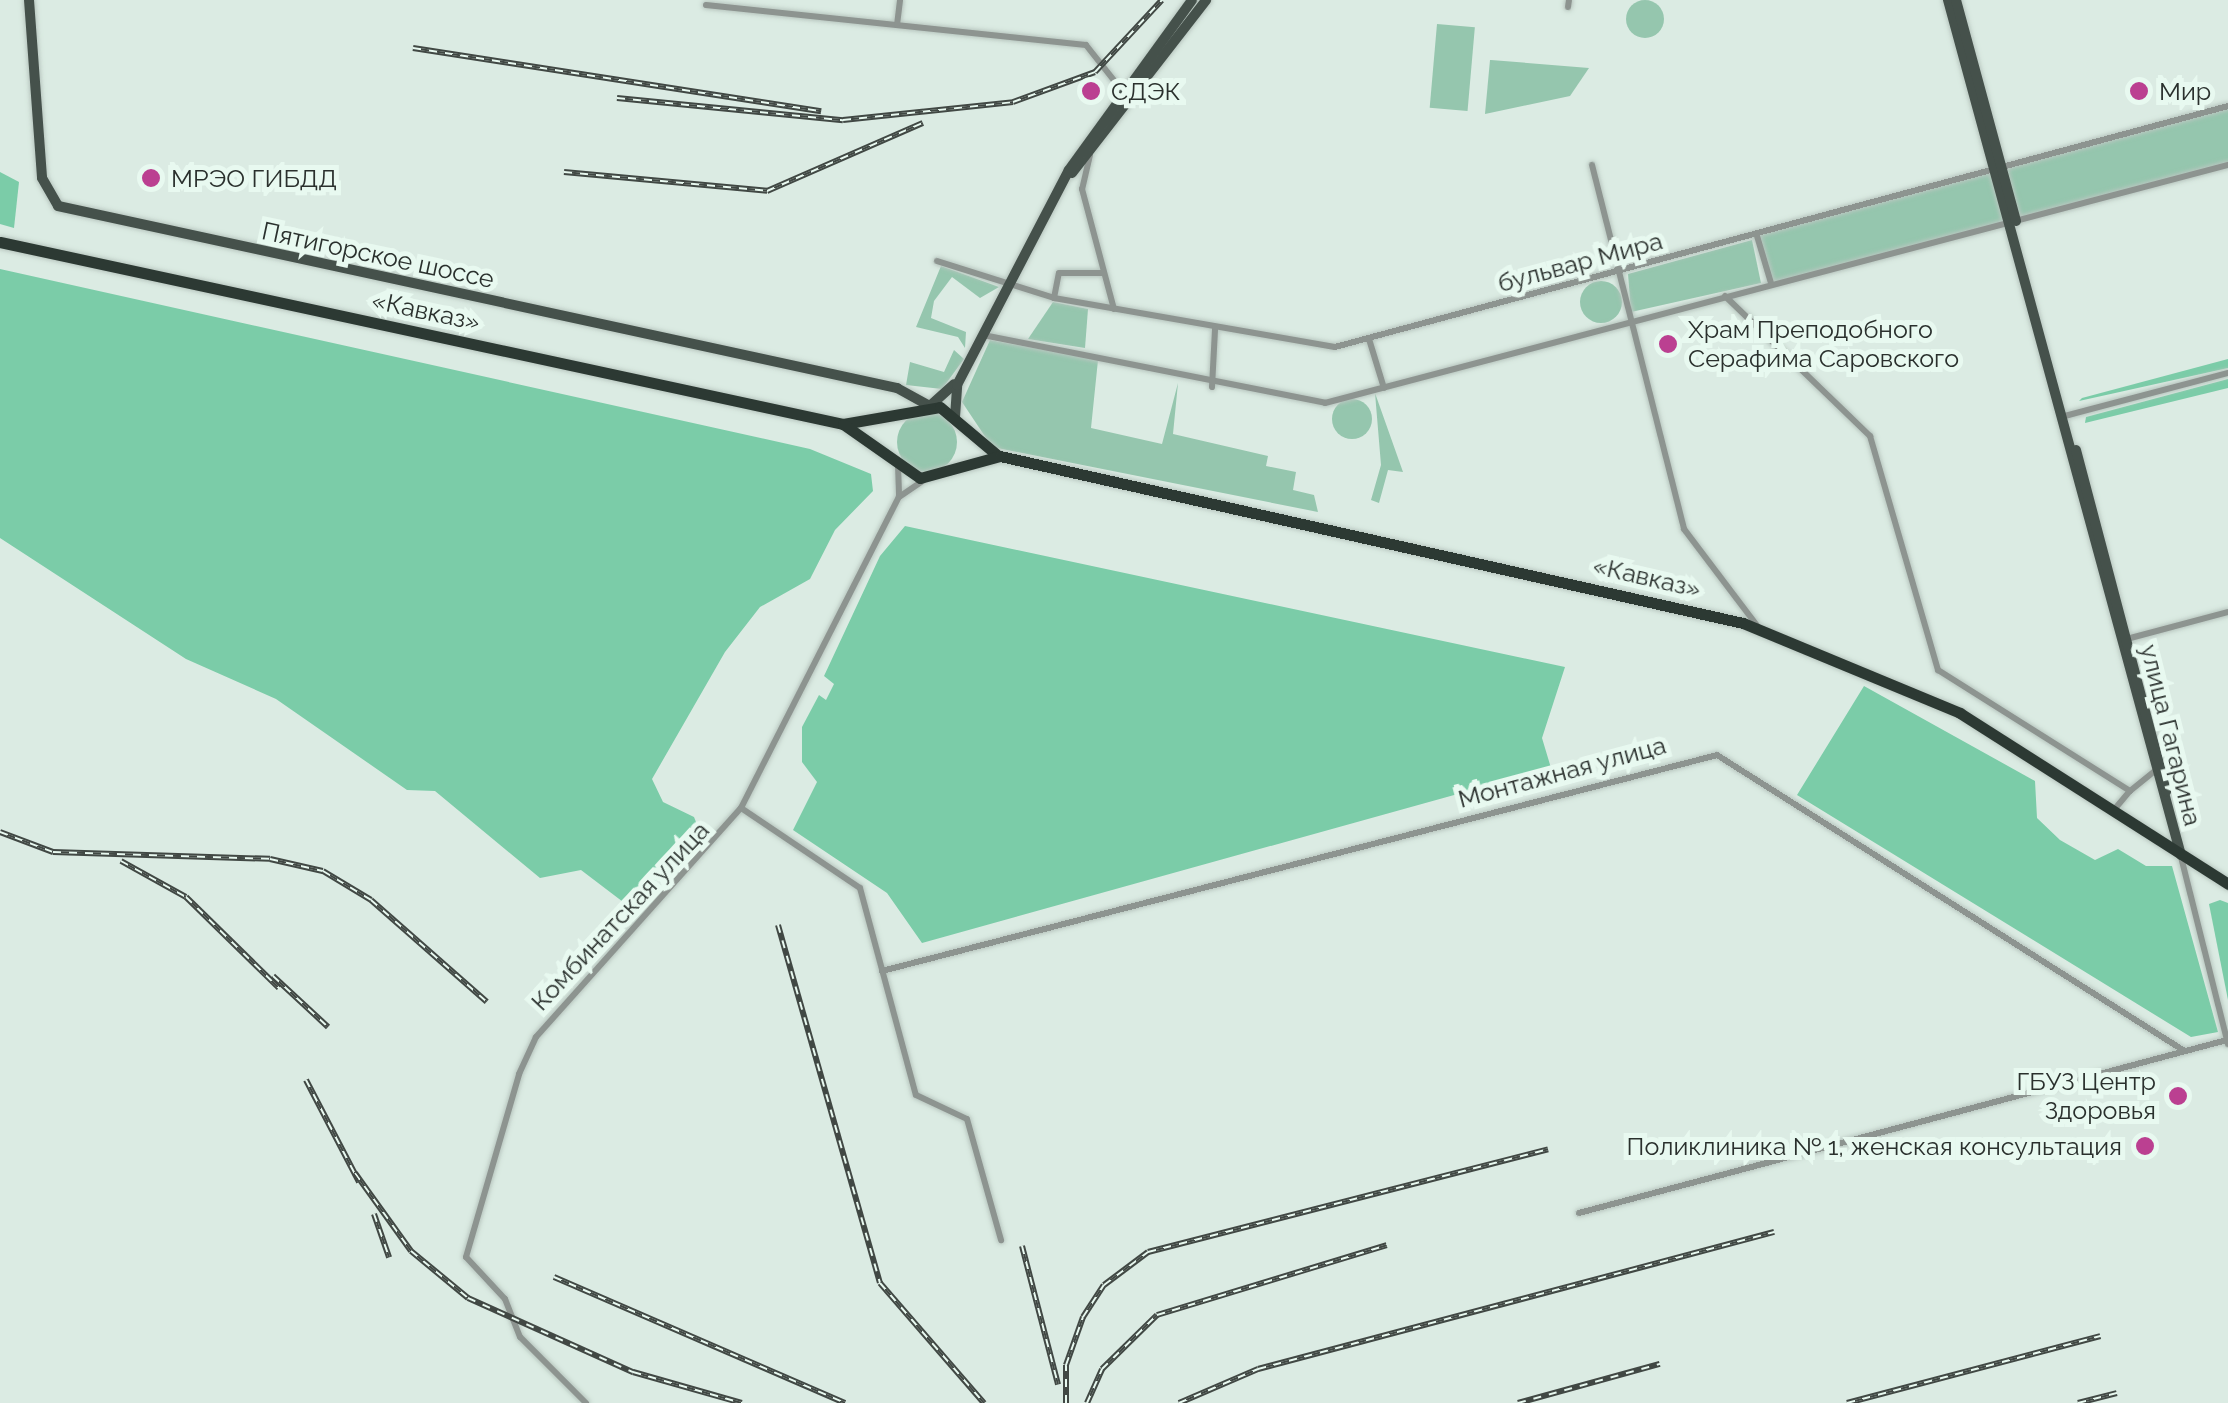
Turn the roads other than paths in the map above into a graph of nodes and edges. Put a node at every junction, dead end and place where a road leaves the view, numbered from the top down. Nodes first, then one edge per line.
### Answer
1 (29, 0) edge
2 (900, 0) edge
3 (1192, 0) edge
4 (1206, 0) edge
5 (1948, 0) edge
6 (1956, 0) edge
7 (706, 4) dead end
8 (897, 25) junction
9 (1128, 97) junction
10 (2228, 106) edge
11 (1091, 154) junction
12 (2228, 165) edge
13 (1592, 166) dead end
14 (1998, 167) junction
15 (1064, 180) junction
16 (2013, 222) junction
17 (1757, 236) junction
18 (0, 242) edge
19 (938, 261) dead end
20 (1104, 273) junction
21 (1615, 275) junction
22 (1771, 284) junction
23 (1008, 286) junction
24 (1725, 296) junction
25 (1054, 298) junction
26 (1114, 308) junction
27 (1630, 322) junction
28 (1215, 328) junction
29 (982, 335) junction
30 (1369, 339) junction
31 (2228, 372) edge
32 (961, 376) junction
33 (1212, 387) junction
34 (897, 388) junction
35 (1384, 388) junction
36 (929, 405) junction
37 (904, 413) junction
38 (2063, 416) junction
39 (955, 417) junction
40 (843, 424) junction
41 (963, 431) junction
42 (1000, 456) junction
43 (895, 458) junction
44 (956, 466) junction
45 (929, 479) junction
46 (899, 497) junction
47 (2228, 612) edge
48 (1760, 629) junction
49 (2122, 640) junction
50 (2157, 769) junction
51 (2130, 791) junction
52 (741, 808) junction
53 (2114, 810) junction
54 (2181, 856) junction
55 (2228, 884) edge
56 (882, 971) junction
57 (2228, 1042) edge
58 (2183, 1050) junction
59 (1579, 1213) dead end
60 (1000, 1240) dead end
61 (586, 1403) edge

1 - 34 main road, Пятигорское шоссе
2 - 8 street
3 - 9 main road
4 - 9 main road
5 - 14 main road, улица Гагарина
6 - 14 main road, улица Гагарина
7 - 8 street
8 - 9 street
9 - 11 main road
9 - 15 main road
10 - 14 street, бульвар Мира
11 - 15 main road
11 - 20 street
12 - 16 street
13 - 21 street
14 - 16 main road, улица Гагарина
14 - 17 street, бульвар Мира
15 - 23 main road
16 - 22 street
16 - 38 main road, улица Гагарина
17 - 21 street, бульвар Мира
17 - 22 street
18 - 40 highway, «Кавказ»
19 - 23 street, бульвар Мира
20 - 25 street
20 - 26 street
21 - 27 street
21 - 30 street, бульвар Мира
22 - 24 street
23 - 25 street, бульвар Мира
23 - 29 main road
24 - 27 street
24 - 51 street
25 - 26 street, бульвар Мира
26 - 28 street, бульвар Мира
27 - 35 street
27 - 48 street
28 - 30 street, бульвар Мира
28 - 33 street
29 - 32 main road
29 - 33 street
30 - 35 street
31 - 38 street
32 - 36 main road
32 - 39 main road
33 - 35 street
34 - 36 main road, Пятигорское шоссе
34 - 37 main road
36 - 37 highway, «Кавказ»
36 - 39 highway
37 - 40 highway, «Кавказ»
37 - 43 highway
38 - 49 main road, улица Гагарина
39 - 41 highway, «Кавказ»
40 - 43 highway, «Кавказ»
41 - 42 highway, «Кавказ»
41 - 44 highway
42 - 44 highway, «Кавказ»
42 - 48 highway, «Кавказ»
43 - 45 highway, «Кавказ»
43 - 46 street, Комбинатская улица
44 - 45 highway, «Кавказ»
45 - 46 street
46 - 52 street, Комбинатская улица
47 - 49 street
48 - 53 highway, «Кавказ»
49 - 50 main road, улица Гагарина
50 - 51 street
50 - 54 main road, улица Гагарина
51 - 53 street
52 - 56 street
52 - 61 street, Комбинатская улица
53 - 54 highway, «Кавказ»
54 - 55 highway, «Кавказ»
54 - 57 street
56 - 58 street, Монтажная улица
56 - 60 street
57 - 58 street
58 - 59 street

